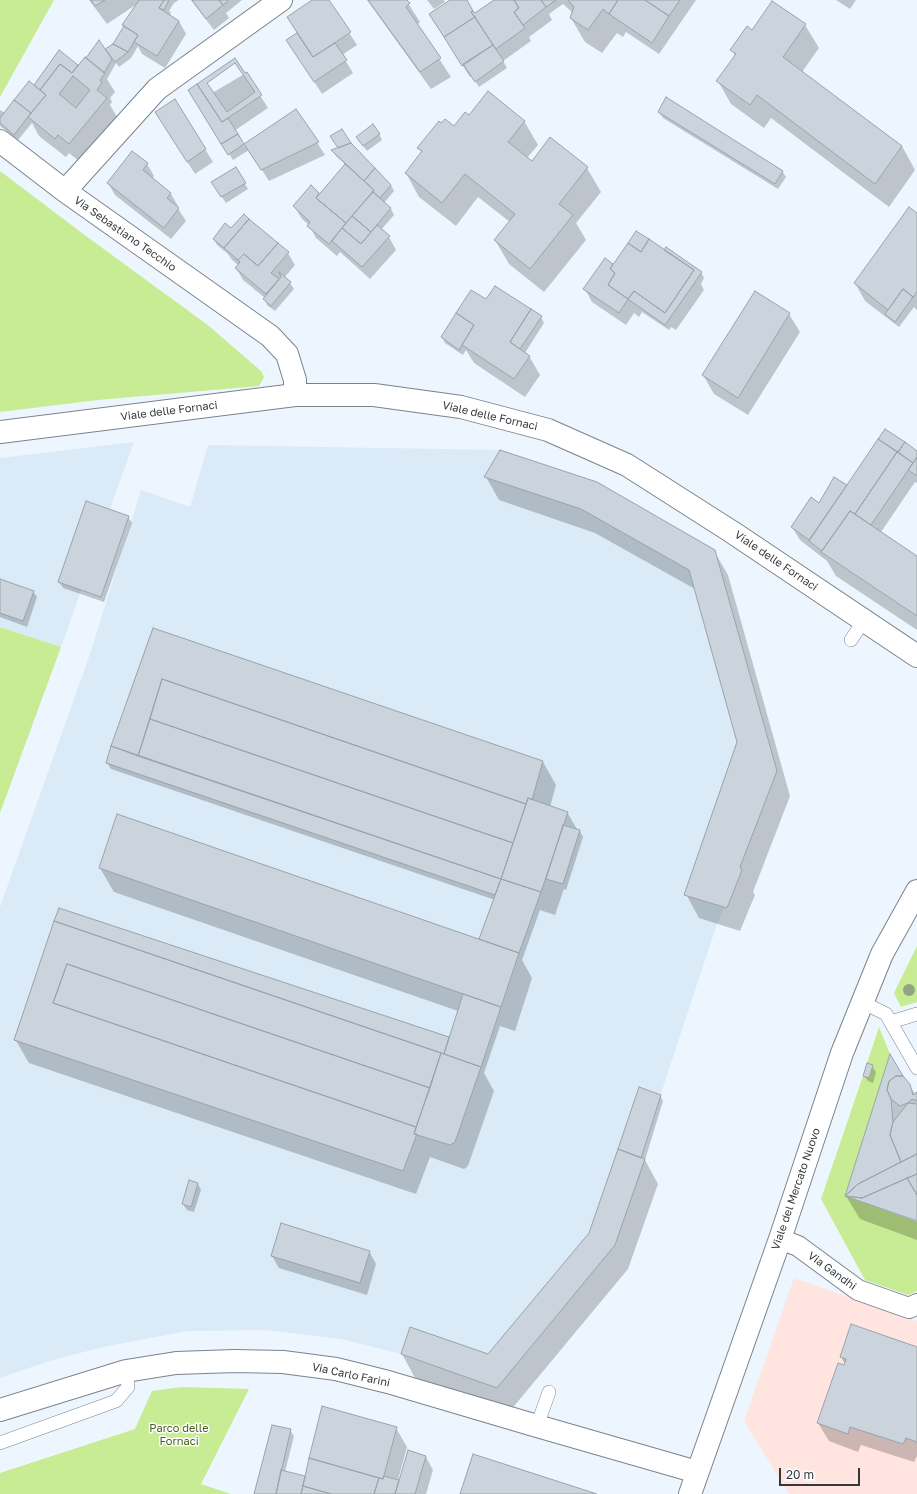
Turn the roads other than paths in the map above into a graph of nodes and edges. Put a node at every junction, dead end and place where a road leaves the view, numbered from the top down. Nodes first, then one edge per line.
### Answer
1 (280, 0) edge
2 (0, 141) edge
3 (65, 191) junction
4 (295, 395) junction
5 (0, 432) edge
6 (864, 620) junction
7 (851, 640) dead end
8 (917, 656) edge
9 (917, 891) edge
10 (862, 1002) junction
11 (917, 1014) edge
12 (891, 1022) junction
13 (917, 1068) edge
14 (780, 1239) junction
15 (914, 1307) edge
16 (126, 1371) junction
17 (549, 1392) dead end
18 (0, 1410) edge
19 (537, 1426) junction
20 (0, 1443) edge
21 (697, 1472) junction
22 (690, 1494) edge

1 - 3 street, Via Sebastiano Tecchio
2 - 3 street
3 - 4 street, Via Sebastiano Tecchio
4 - 5 street, Viale delle Fornaci
4 - 6 street, Viale delle Fornaci
6 - 7 lane
6 - 8 street, Viale delle Fornaci
9 - 10 street, Viale del Mercato Nuovo
10 - 12 lane
10 - 14 street, Viale del Mercato Nuovo
11 - 12 lane
12 - 13 lane
14 - 15 street, Via Gandhi
14 - 21 street, Viale del Mercato Nuovo
16 - 18 street, Via Carlo Farini
16 - 19 street, Via Carlo Farini
16 - 20 lane
17 - 19 lane
19 - 21 street, Via Carlo Farini
21 - 22 street, Viale del Mercato Nuovo

